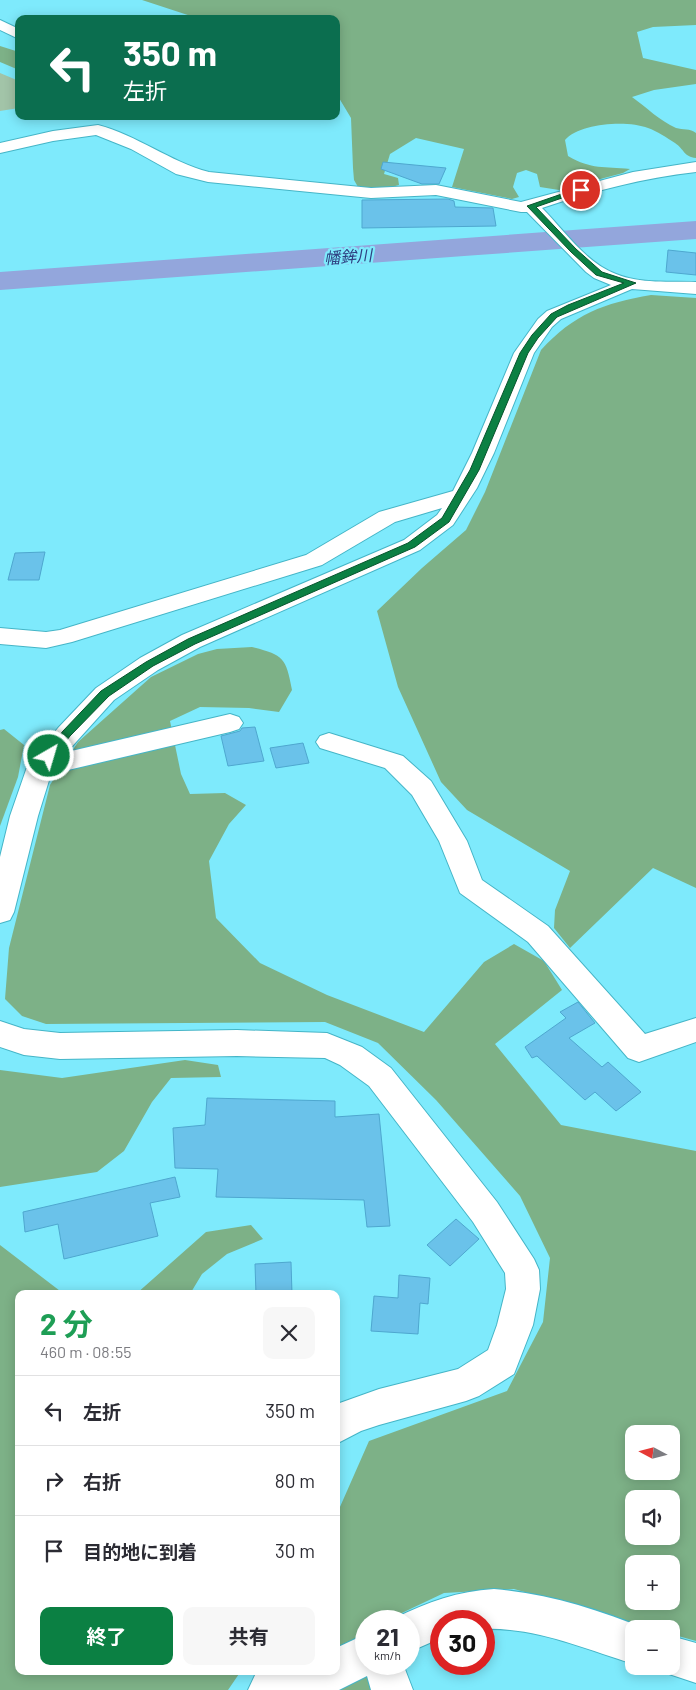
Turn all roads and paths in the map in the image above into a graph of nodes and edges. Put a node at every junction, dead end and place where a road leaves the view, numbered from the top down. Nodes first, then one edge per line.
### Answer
1 (0, 24) edge
2 (15, 32) edge
3 (94, 123) edge
4 (0, 148) edge
5 (696, 166) edge
6 (531, 206) junction
7 (632, 283) junction
8 (696, 288) edge
9 (460, 496) junction
10 (0, 636) edge
11 (230, 723) dead end
12 (330, 742) dead end
13 (40, 767) junction
14 (0, 912) edge
15 (696, 1030) edge
16 (0, 1033) edge
17 (340, 1423) edge
18 (420, 1626) edge
19 (625, 1641) edge
20 (680, 1659) edge
21 (355, 1660) edge
22 (696, 1663) edge
23 (340, 1667) edge
24 (276, 1675) edge
25 (326, 1675) edge
26 (387, 1675) edge
27 (268, 1690) edge
28 (297, 1690) edge
29 (392, 1690) edge

1 - 2 street
3 - 4 street
3 - 6 street
5 - 6 street
6 - 7 street
7 - 8 street
7 - 9 street
9 - 10 street
9 - 13 street
11 - 13 street
12 - 15 street
13 - 14 street
16 - 17 street
18 - 19 street
20 - 22 street
21 - 23 street
24 - 27 street
25 - 28 street
26 - 29 street

